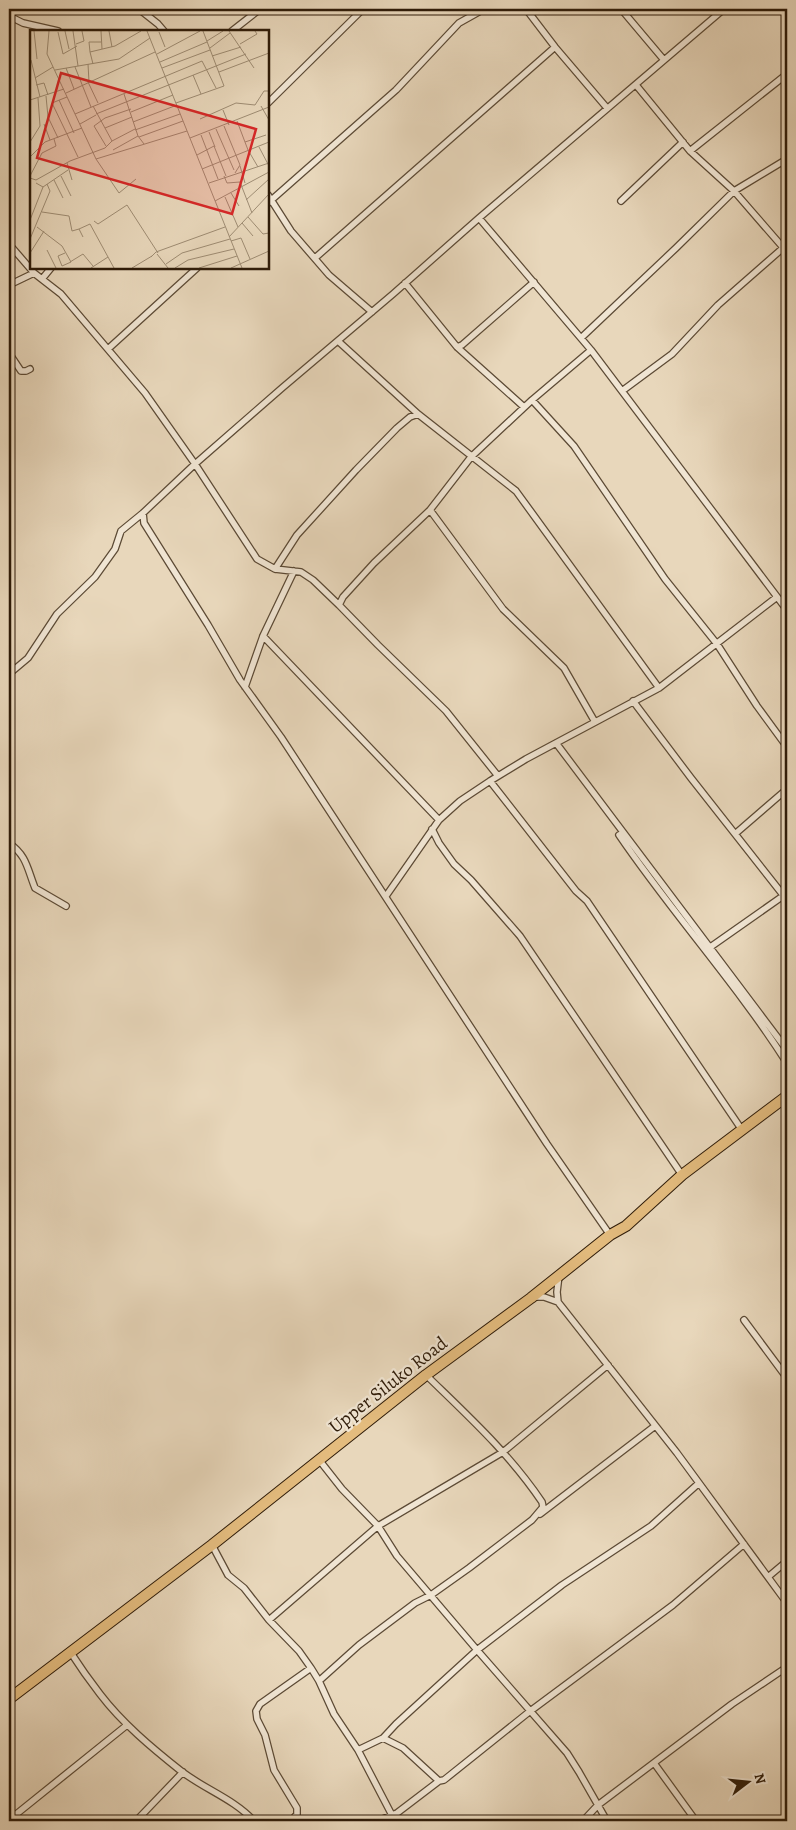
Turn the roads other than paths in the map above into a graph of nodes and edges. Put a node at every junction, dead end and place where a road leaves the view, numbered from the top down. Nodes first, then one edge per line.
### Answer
1 (139, 9) edge
2 (260, 9) edge
3 (363, 9) edge
4 (484, 9) edge
5 (526, 9) edge
6 (621, 9) edge
7 (724, 9) edge
8 (9, 16) edge
9 (54, 30) edge
10 (163, 30) edge
11 (233, 30) edge
12 (555, 47) junction
13 (664, 60) junction
14 (787, 74) edge
15 (636, 85) junction
16 (269, 102) edge
17 (607, 108) junction
18 (683, 142) junction
19 (690, 150) junction
20 (787, 159) edge
21 (734, 191) junction
22 (269, 200) edge
23 (621, 202) dead end
24 (479, 218) junction
25 (9, 244) edge
26 (785, 250) edge
27 (315, 258) junction
28 (30, 268) edge
29 (31, 269) edge
30 (50, 269) edge
31 (196, 269) edge
32 (34, 273) junction
33 (42, 279) junction
34 (534, 282) junction
35 (405, 283) junction
36 (9, 285) edge
37 (372, 312) junction
38 (580, 338) junction
39 (338, 341) junction
40 (457, 347) junction
41 (108, 349) junction
42 (591, 350) junction
43 (9, 353) edge
44 (30, 369) dead end
45 (622, 391) junction
46 (532, 400) junction
47 (524, 407) junction
48 (418, 414) junction
49 (471, 457) junction
50 (195, 464) junction
51 (430, 510) junction
52 (143, 514) junction
53 (275, 569) junction
54 (294, 571) junction
55 (777, 597) junction
56 (339, 605) junction
57 (787, 610) edge
58 (263, 636) junction
59 (717, 644) junction
60 (9, 674) edge
61 (245, 687) junction
62 (659, 688) junction
63 (633, 701) junction
64 (595, 722) junction
65 (556, 743) junction
66 (787, 747) edge
67 (498, 776) junction
68 (490, 781) junction
69 (787, 789) edge
70 (439, 820) junction
71 (432, 829) junction
72 (735, 834) junction
73 (619, 835) dead end
74 (9, 843) edge
75 (386, 896) junction
76 (785, 898) edge
77 (66, 906) dead end
78 (709, 950) junction
79 (787, 1050) edge
80 (787, 1062) edge
81 (787, 1096) edge
82 (742, 1130) junction
83 (682, 1175) junction
84 (610, 1235) junction
85 (560, 1275) junction
86 (531, 1298) junction
87 (558, 1302) junction
88 (744, 1320) dead end
89 (608, 1365) junction
90 (426, 1375) junction
91 (787, 1378) edge
92 (655, 1426) junction
93 (503, 1452) junction
94 (320, 1460) junction
95 (699, 1483) junction
96 (532, 1520) junction
97 (378, 1526) junction
98 (744, 1544) junction
99 (212, 1545) junction
100 (787, 1561) edge
101 (768, 1577) junction
102 (431, 1595) junction
103 (787, 1603) edge
104 (269, 1620) junction
105 (477, 1650) junction
106 (70, 1653) junction
107 (787, 1667) edge
108 (311, 1668) junction
109 (319, 1681) junction
110 (9, 1699) edge
111 (529, 1712) junction
112 (127, 1725) junction
113 (383, 1738) junction
114 (358, 1750) junction
115 (654, 1763) junction
116 (183, 1772) junction
117 (439, 1781) junction
118 (598, 1805) junction
119 (391, 1815) junction
120 (9, 1820) edge
121 (136, 1821) edge
122 (254, 1821) edge
123 (291, 1821) edge
124 (378, 1821) edge
125 (395, 1821) edge
126 (583, 1821) edge
127 (607, 1821) edge
128 (696, 1821) edge

1 - 10 street
2 - 11 street
3 - 16 street
4 - 22 street
5 - 12 street
6 - 13 street
7 - 13 street
8 - 9 street
12 - 17 street
12 - 27 street
13 - 15 street
14 - 19 street
15 - 17 street
15 - 18 street
17 - 24 street
18 - 19 street
18 - 23 street
19 - 21 street
20 - 21 street
21 - 26 street
21 - 38 street
22 - 27 street
24 - 34 street
24 - 35 street
25 - 28 street
26 - 45 street
27 - 37 street
29 - 32 street
30 - 33 street
31 - 41 street
32 - 33 street
32 - 36 street
33 - 41 street
34 - 38 street
34 - 40 street
35 - 37 street
35 - 40 street
37 - 39 street
38 - 42 street
39 - 48 street
39 - 50 street
40 - 47 street
41 - 50 street
42 - 45 street
42 - 46 street
43 - 44 street
45 - 55 street
46 - 47 street
46 - 59 street
47 - 49 street
48 - 49 street
48 - 53 street
49 - 51 street
49 - 62 street
50 - 52 street
50 - 53 street
51 - 56 street
51 - 64 street
52 - 60 street
52 - 61 street
53 - 54 street
54 - 56 street
54 - 58 street
55 - 57 street
55 - 59 street
56 - 67 street
58 - 61 street
58 - 70 street
59 - 62 street
59 - 66 street
61 - 75 street
62 - 63 street
63 - 64 street
63 - 72 street
64 - 65 street
65 - 67 street
65 - 78 street
67 - 68 street
68 - 70 street
68 - 82 street
69 - 72 street
70 - 71 street
71 - 75 street
71 - 83 street
72 - 76 street
73 - 78 street
74 - 77 street
75 - 84 street
76 - 78 street
78 - 79 street
78 - 80 street
81 - 82 main road, Upper Siluko Road
82 - 83 main road, Upper Siluko Road
83 - 84 main road, Upper Siluko Road
84 - 85 main road, Upper Siluko Road
85 - 86 main road, Upper Siluko Road
85 - 87 street
86 - 87 street
86 - 90 main road, Upper Siluko Road
87 - 89 street
88 - 91 street
89 - 92 street
89 - 93 street
90 - 93 street
90 - 94 main road, Upper Siluko Road
92 - 95 street
92 - 96 street
93 - 96 street
93 - 97 street
94 - 97 street
94 - 99 main road, Upper Siluko Road
95 - 98 street
95 - 105 street
96 - 102 street
97 - 102 street
97 - 104 street
98 - 101 street
98 - 111 street
99 - 104 street
99 - 106 main road, Upper Siluko Road
100 - 101 street
101 - 103 street
102 - 105 street
102 - 109 street
104 - 108 street
105 - 111 street
105 - 113 street
106 - 110 main road, Upper Siluko Road
106 - 112 street
107 - 115 street
108 - 109 street
108 - 123 street
109 - 114 street
111 - 117 street
111 - 118 street
112 - 116 street
112 - 120 street
113 - 114 street
113 - 117 street
114 - 119 street
115 - 118 street
115 - 128 street
116 - 121 street
116 - 122 street
117 - 119 street
118 - 126 street
118 - 127 street
119 - 124 street
119 - 125 street

